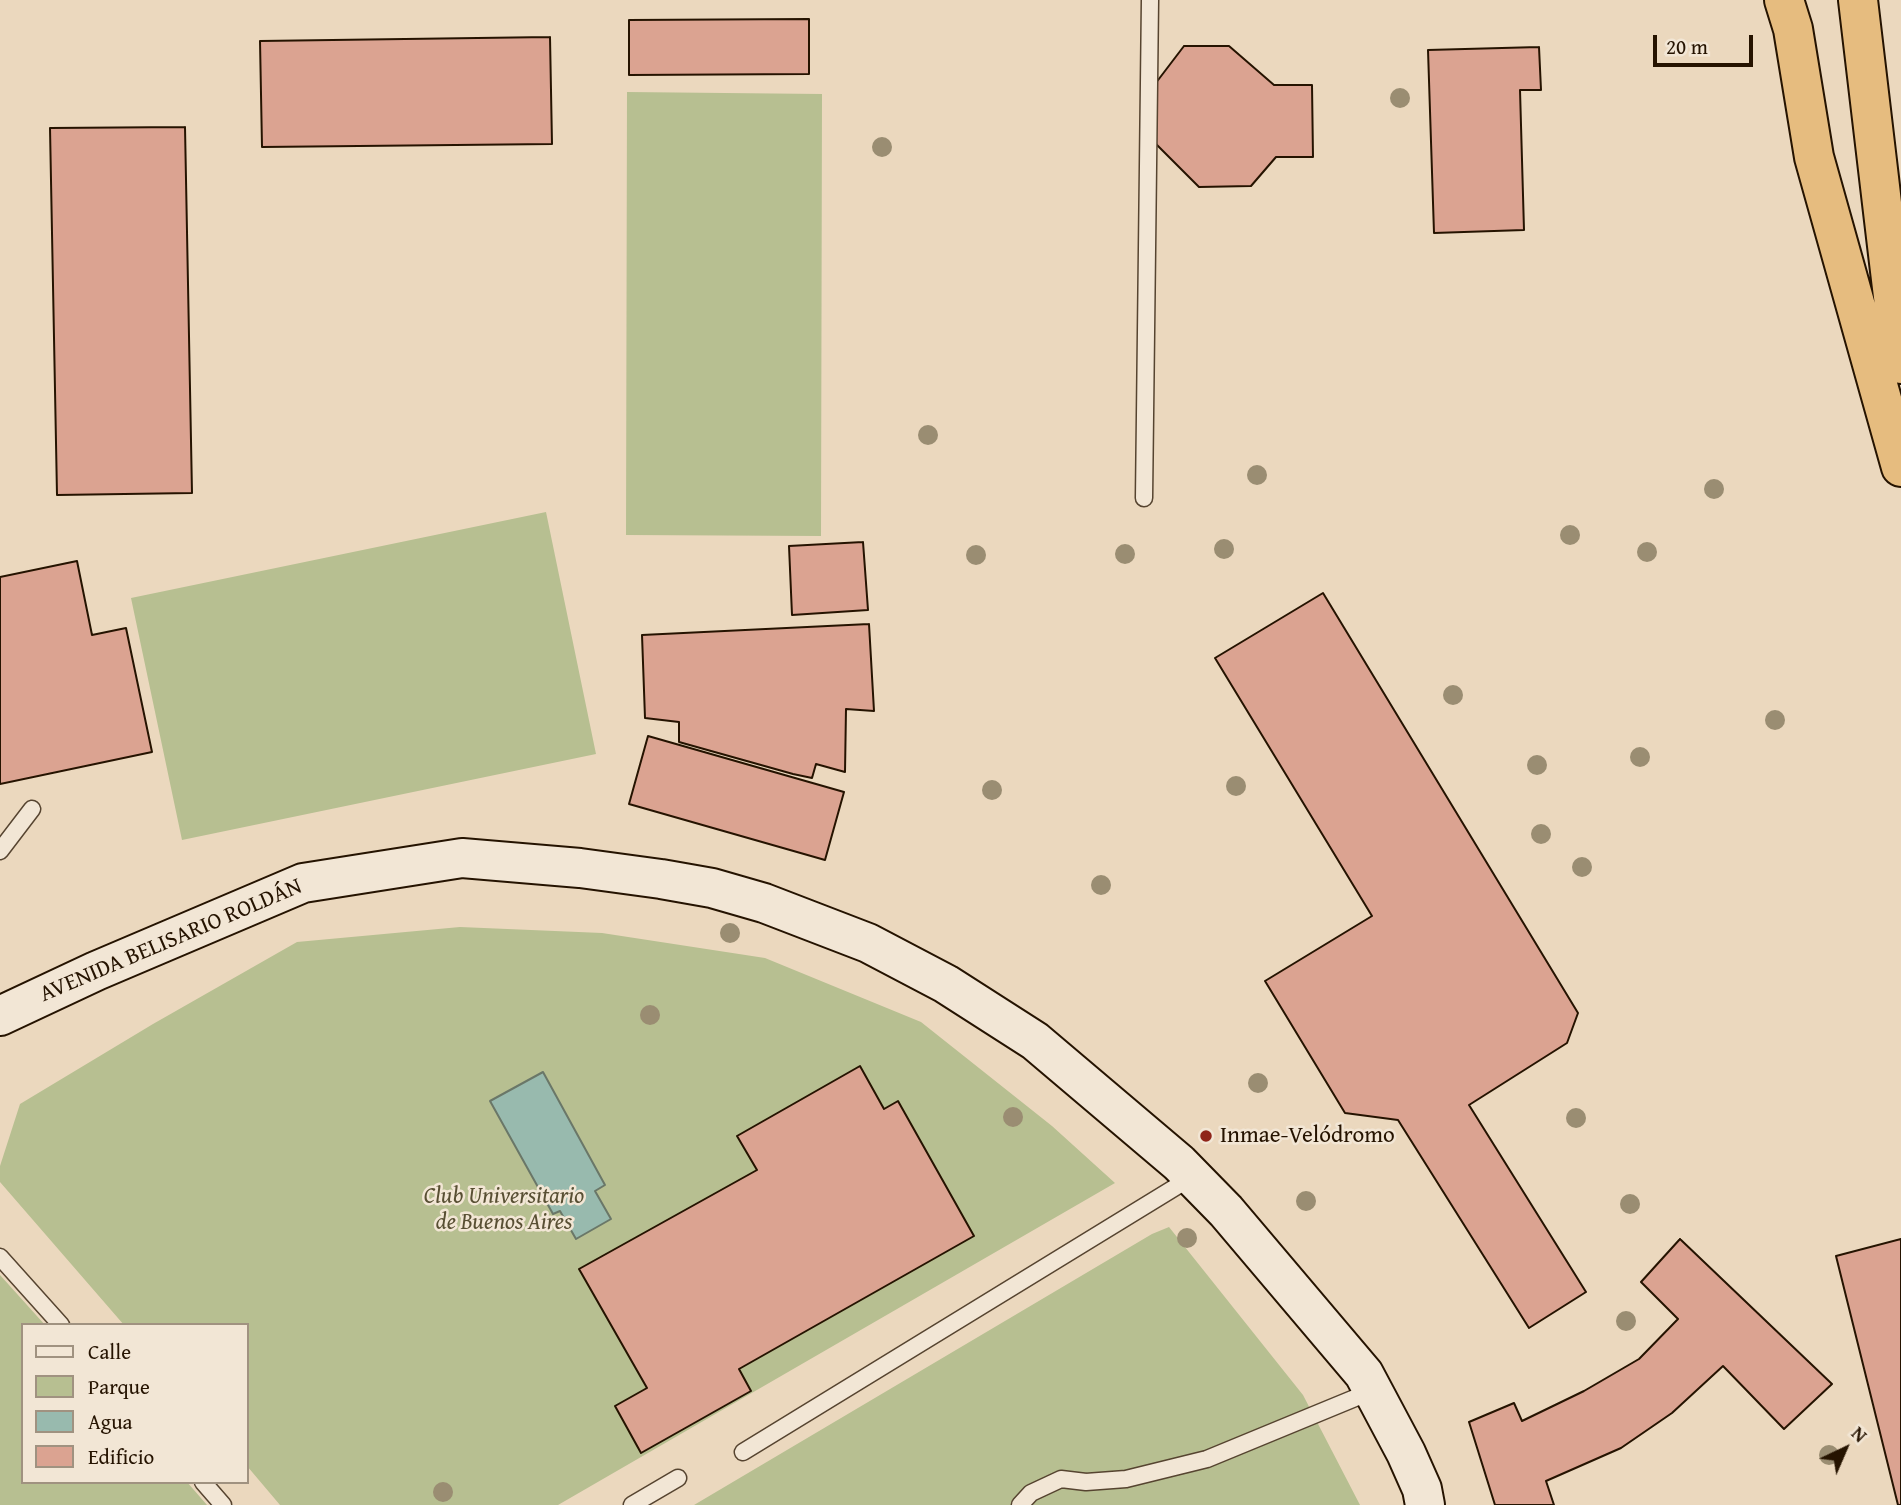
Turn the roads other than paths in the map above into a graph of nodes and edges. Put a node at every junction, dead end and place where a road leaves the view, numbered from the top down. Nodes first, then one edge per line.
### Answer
1 (1150, 0) edge
2 (1784, 0) edge
3 (1858, 0) edge
4 (1901, 364) edge
5 (1901, 467) edge
6 (1144, 498) dead end
7 (32, 809) dead end
8 (0, 851) edge
9 (0, 1016) edge
10 (1192, 1177) junction
11 (0, 1257) edge
12 (59, 1323) edge
13 (1372, 1391) junction
14 (743, 1452) dead end
15 (678, 1478) dead end
16 (205, 1484) edge
17 (223, 1505) edge
18 (632, 1505) edge
19 (1020, 1505) edge
20 (1425, 1505) edge

1 - 6 lane
2 - 5 highway
3 - 4 highway
7 - 8 lane
9 - 10 street, AVENIDA BELISARIO ROLDÁN
10 - 13 street, AVENIDA BELISARIO ROLDÁN
10 - 14 lane
11 - 12 lane
13 - 19 lane
13 - 20 street, AVENIDA BELISARIO ROLDÁN
15 - 18 lane
16 - 17 lane

